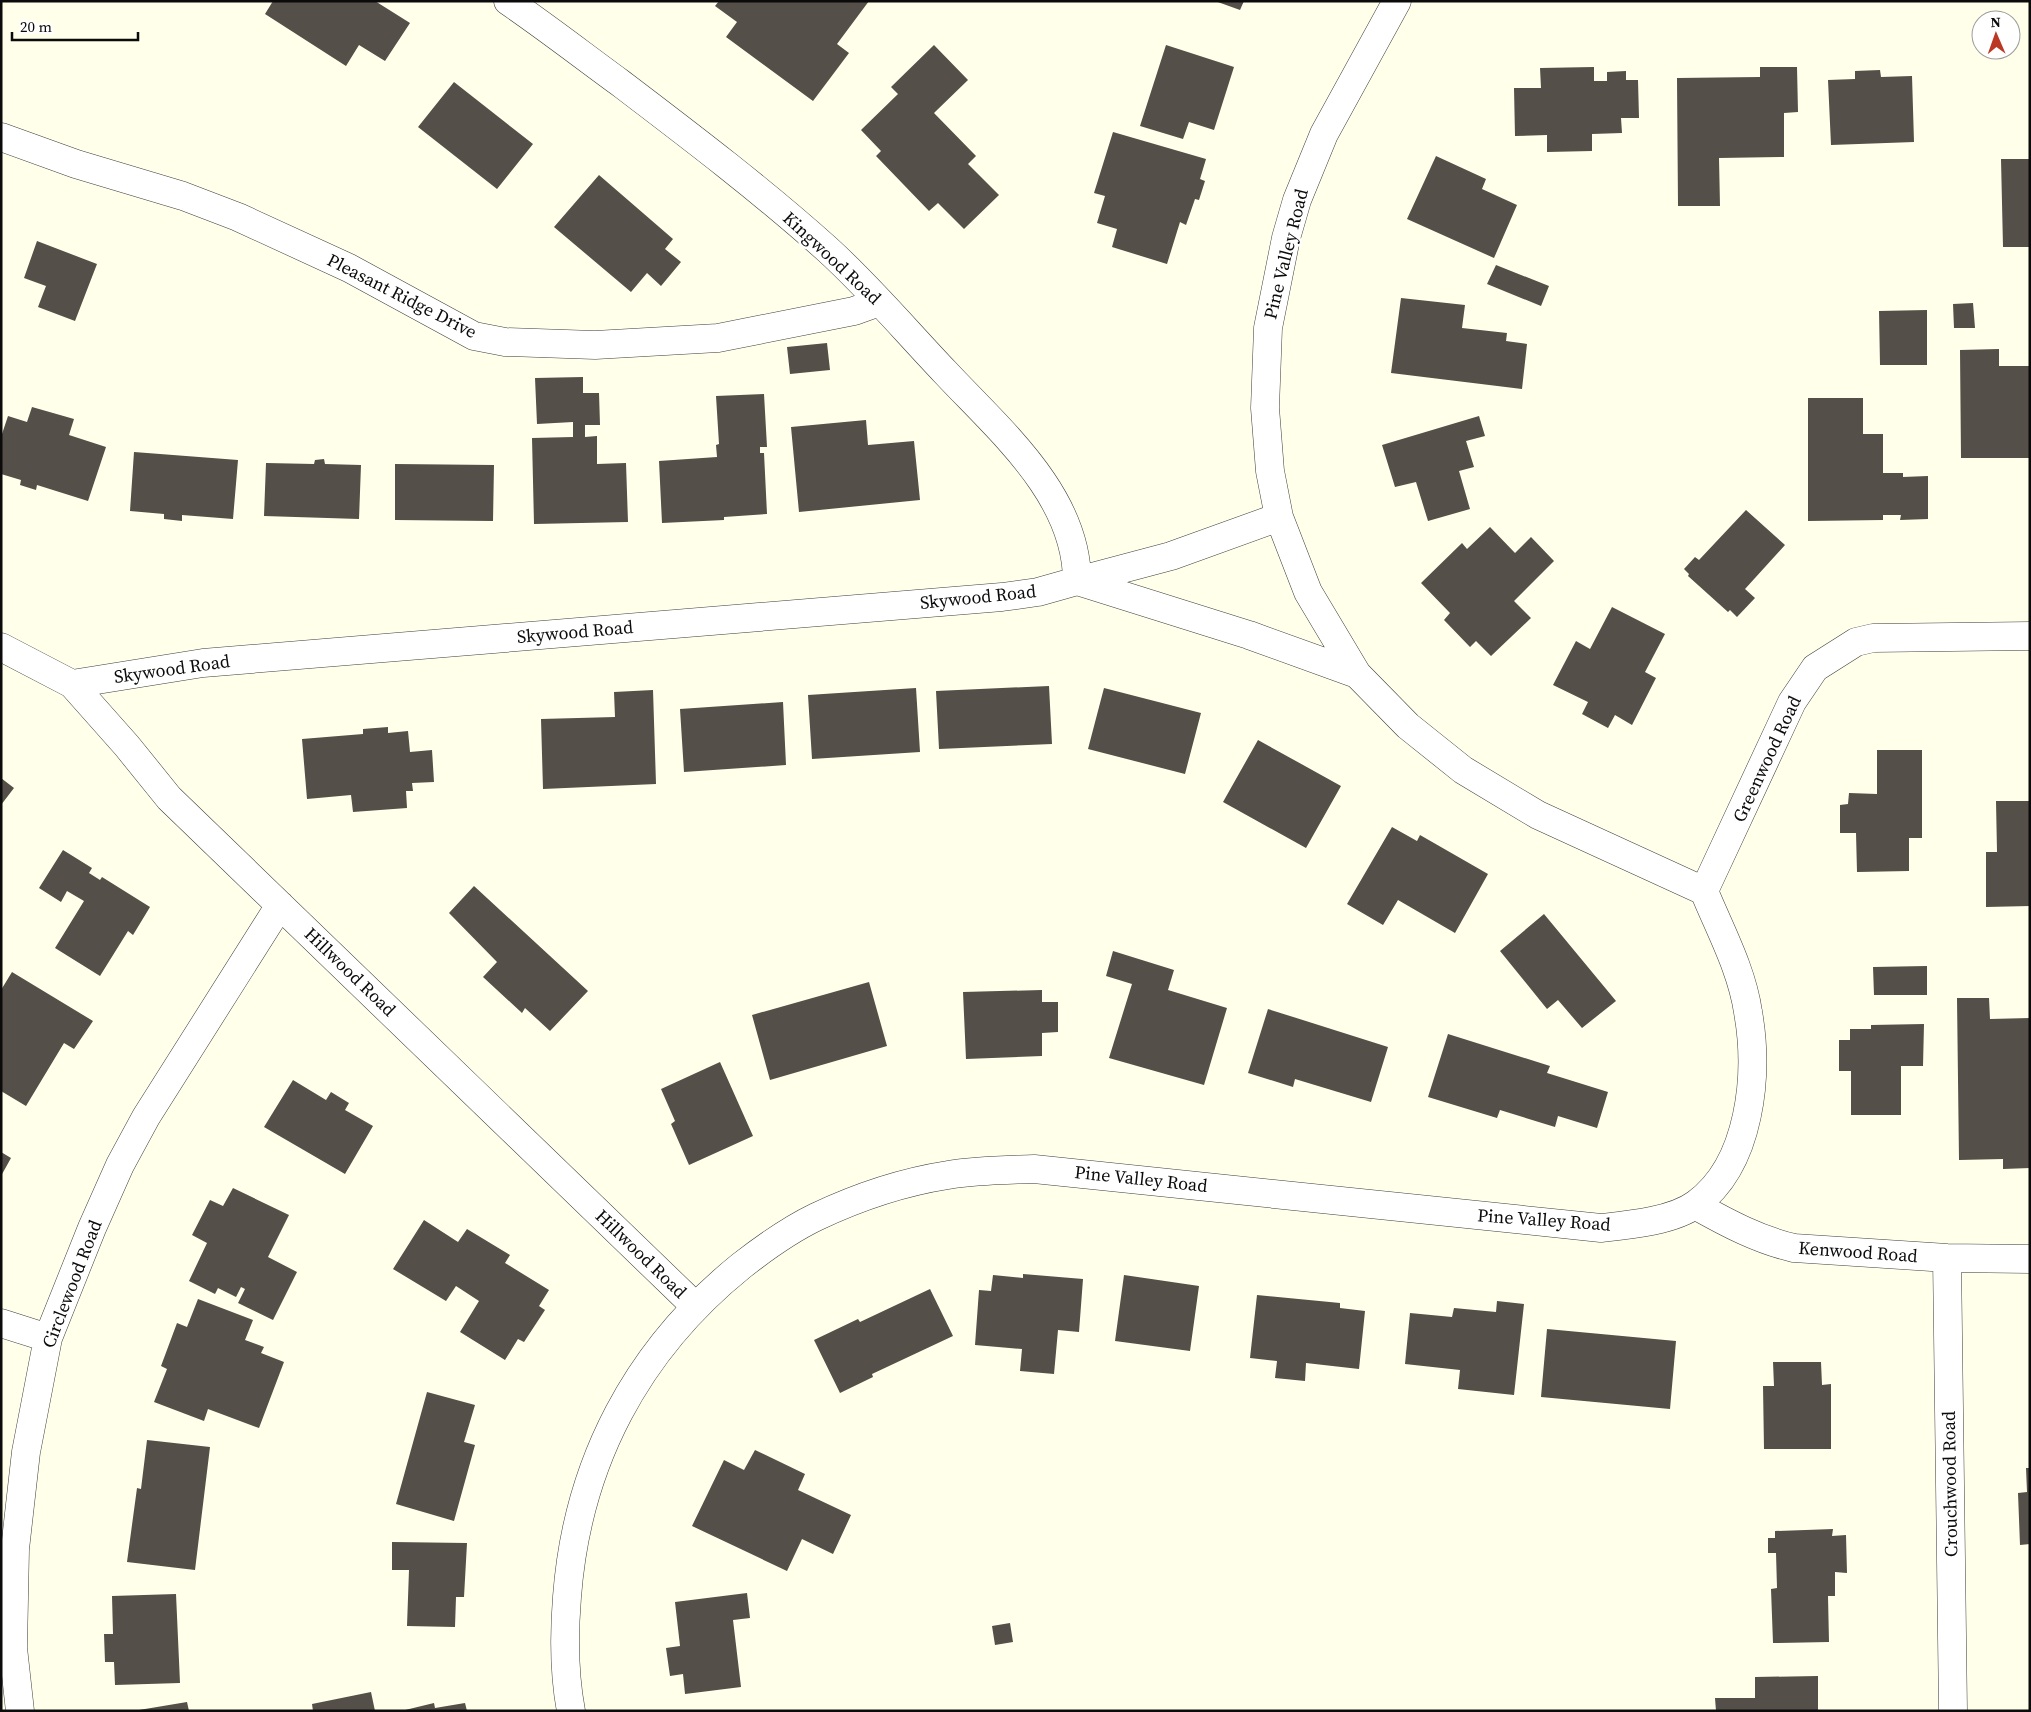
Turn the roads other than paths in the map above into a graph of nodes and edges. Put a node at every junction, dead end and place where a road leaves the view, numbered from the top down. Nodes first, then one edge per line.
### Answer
1 (508, 1) edge
2 (1397, 1) edge
3 (1, 137) edge
4 (879, 302) junction
5 (1278, 517) junction
6 (1077, 581) junction
7 (2030, 636) edge
8 (1, 647) edge
9 (1357, 674) junction
10 (72, 684) junction
11 (1704, 891) junction
12 (280, 905) junction
13 (1695, 1205) junction
14 (1947, 1258) junction
15 (2030, 1259) edge
16 (695, 1306) junction
17 (1, 1323) edge
18 (48, 1338) junction
19 (20, 1711) edge
20 (572, 1711) edge
21 (1953, 1711) edge

1 - 4 street, Kingwood Road
2 - 5 street, Pine Valley Road
3 - 4 street, Pleasant Ridge Drive
4 - 6 street, Kingwood Road
5 - 6 street, Skywood Road
5 - 9 street, Pine Valley Road
6 - 9 street
6 - 10 street, Skywood Road
7 - 11 street, Greenwood Road
8 - 10 street, Hillwood Road
9 - 11 street, Pine Valley Road
10 - 12 street, Hillwood Road
11 - 13 street, Pine Valley Road
12 - 16 street, Hillwood Road
12 - 18 street, Circlewood Road
13 - 14 street, Kenwood Road
13 - 16 street, Pine Valley Road
14 - 15 street, Kenwood Road
14 - 21 street, Crouchwood Road
16 - 20 street, Pine Valley Road
17 - 18 street
18 - 19 street, Circlewood Road

